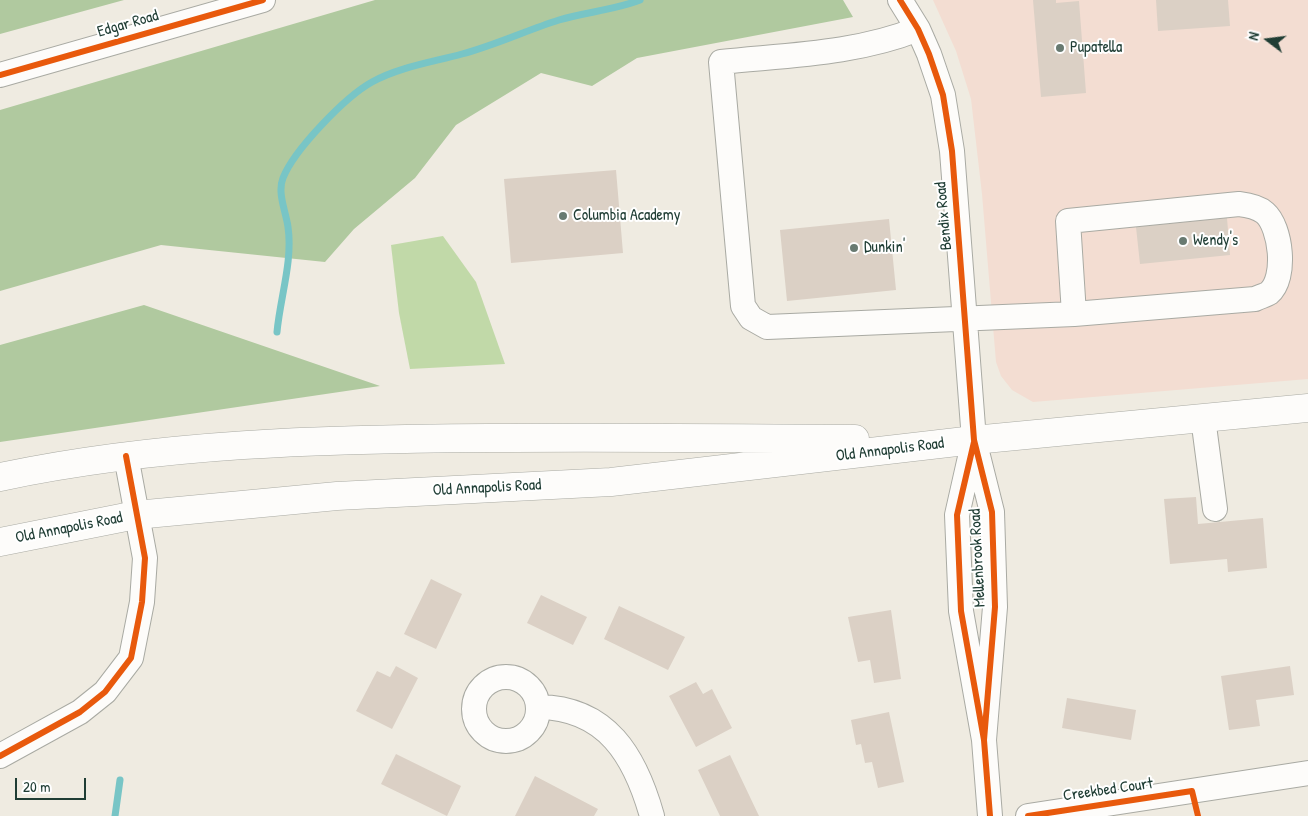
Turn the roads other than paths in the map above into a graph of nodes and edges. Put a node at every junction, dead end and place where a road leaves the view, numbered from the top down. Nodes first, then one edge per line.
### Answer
1 (263, 0) edge
2 (900, 0) edge
3 (918, 29) junction
4 (0, 75) edge
5 (1074, 314) junction
6 (966, 317) junction
7 (1308, 408) edge
8 (1203, 418) junction
9 (974, 440) junction
10 (126, 456) junction
11 (0, 477) edge
12 (1215, 509) dead end
13 (136, 514) junction
14 (0, 542) edge
15 (538, 707) dead end
16 (984, 740) junction
17 (0, 756) edge
18 (1308, 773) edge
19 (652, 816) edge
20 (990, 816) edge
21 (1028, 816) edge

1 - 4 street, Edgar Road
2 - 3 street, Bendix Road
3 - 6 street, Bendix Road
3 - 6 street
5 - 5 street
5 - 6 street
6 - 9 street, Bendix Road
7 - 8 main road, Old Annapolis Road
8 - 9 main road, Old Annapolis Road
8 - 12 street
9 - 10 main road, Old Annapolis Road
9 - 13 main road, Old Annapolis Road
9 - 16 street, Mellenbrook Road
9 - 16 street, Mellenbrook Road
10 - 11 main road, Old Annapolis Road
10 - 13 street
13 - 14 main road, Old Annapolis Road
13 - 17 street
15 - 19 street
16 - 20 street, Mellenbrook Road
18 - 21 street, Creekbed Court

